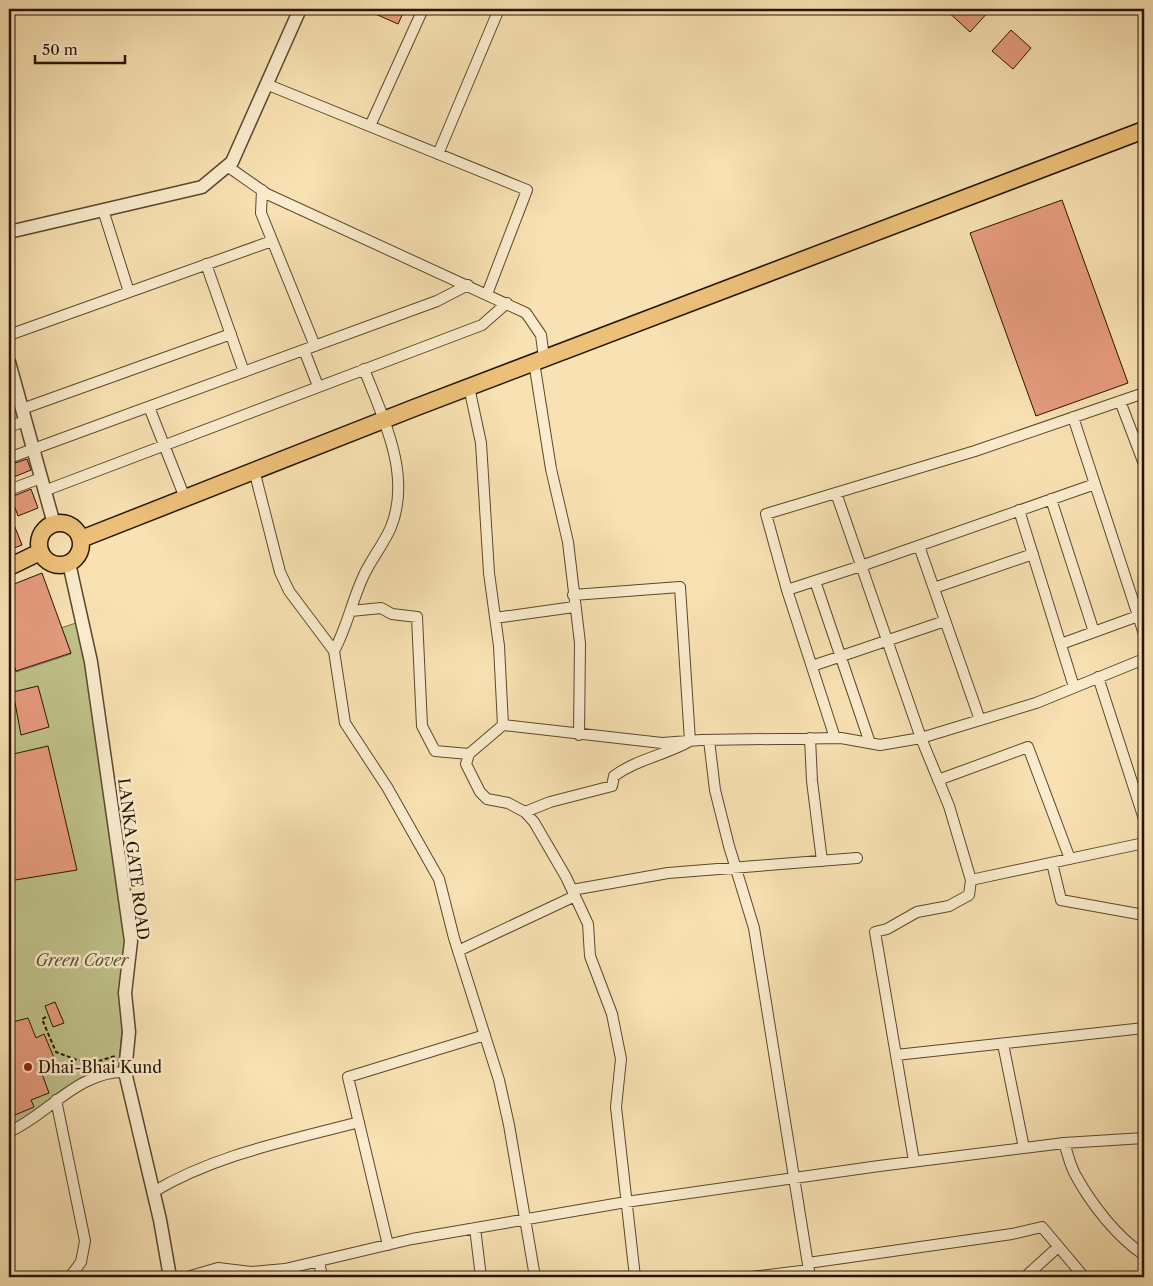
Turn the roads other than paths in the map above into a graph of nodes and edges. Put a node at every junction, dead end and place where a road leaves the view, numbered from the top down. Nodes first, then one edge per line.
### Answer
1 (300, 9) edge
2 (422, 9) edge
3 (499, 9) edge
4 (266, 84) junction
5 (370, 126) junction
6 (1144, 130) edge
7 (438, 154) junction
8 (227, 166) junction
9 (262, 190) junction
10 (103, 210) junction
11 (9, 232) edge
12 (272, 241) junction
13 (206, 264) junction
14 (468, 285) junction
15 (129, 292) junction
16 (486, 294) junction
17 (507, 304) junction
18 (231, 334) junction
19 (9, 335) edge
20 (315, 346) junction
21 (304, 350) junction
22 (539, 360) junction
23 (9, 362) edge
24 (364, 369) junction
25 (244, 372) junction
26 (318, 386) junction
27 (469, 387) junction
28 (1144, 393) edge
29 (1120, 401) junction
30 (148, 407) junction
31 (23, 415) junction
32 (1072, 417) junction
33 (384, 419) junction
34 (9, 427) edge
35 (164, 444) junction
36 (33, 449) junction
37 (9, 458) edge
38 (1144, 461) edge
39 (254, 470) junction
40 (43, 484) junction
41 (1095, 484) junction
42 (9, 490) edge
43 (836, 493) junction
44 (185, 498) junction
45 (1051, 499) junction
46 (1019, 510) junction
47 (54, 524) junction
48 (81, 539) junction
49 (919, 546) junction
50 (40, 552) junction
51 (1033, 554) junction
52 (69, 563) junction
53 (861, 566) junction
54 (9, 567) edge
55 (815, 581) junction
56 (934, 588) junction
57 (787, 590) junction
58 (573, 594) junction
59 (574, 607) junction
60 (351, 611) junction
61 (1138, 616) junction
62 (495, 618) junction
63 (945, 620) junction
64 (1094, 632) junction
65 (1144, 634) edge
66 (887, 641) junction
67 (1061, 644) junction
68 (334, 651) junction
69 (840, 656) junction
70 (1144, 659) edge
71 (812, 666) junction
72 (1098, 677) junction
73 (1074, 687) junction
74 (980, 720) junction
75 (503, 725) junction
76 (579, 735) junction
77 (810, 738) junction
78 (835, 738) junction
79 (921, 738) junction
80 (690, 740) junction
81 (710, 740) junction
82 (870, 743) junction
83 (469, 754) junction
84 (938, 780) junction
85 (525, 812) junction
86 (1144, 819) edge
87 (1144, 843) edge
88 (857, 858) dead end
89 (1070, 859) junction
90 (822, 861) junction
91 (1052, 863) junction
92 (735, 866) junction
93 (971, 880) junction
94 (574, 893) junction
95 (1144, 915) edge
96 (458, 951) junction
97 (1144, 1028) edge
98 (485, 1035) junction
99 (1003, 1044) junction
100 (896, 1055) junction
101 (126, 1066) junction
102 (56, 1100) junction
103 (359, 1122) junction
104 (9, 1132) edge
105 (1144, 1138) edge
106 (1064, 1143) junction
107 (1024, 1148) junction
108 (914, 1161) junction
109 (796, 1178) junction
110 (153, 1192) junction
111 (626, 1202) junction
112 (526, 1220) junction
113 (475, 1228) junction
114 (388, 1245) junction
115 (1058, 1247) junction
116 (1144, 1255) edge
117 (319, 1261) junction
118 (809, 1270) edge
119 (70, 1277) edge
120 (170, 1277) edge
121 (187, 1277) edge
122 (322, 1277) edge
123 (481, 1277) edge
124 (535, 1277) edge
125 (635, 1277) edge
126 (750, 1277) edge
127 (1025, 1277) edge
128 (1084, 1277) edge

1 - 4 street
2 - 5 street
3 - 7 street
4 - 5 street
4 - 8 street
5 - 7 street
6 - 22 main road
7 - 16 street
8 - 9 street
8 - 10 street
9 - 12 street
9 - 14 street
10 - 11 street
10 - 15 street
12 - 13 street
12 - 20 street
13 - 15 street
13 - 18 street
14 - 16 street
14 - 20 street
15 - 19 street
16 - 17 street
17 - 22 street
17 - 24 street
18 - 25 street
18 - 31 street
20 - 21 street
21 - 25 street
21 - 26 street
22 - 27 main road
22 - 58 street
23 - 31 street
24 - 26 street
24 - 33 street
25 - 30 street
26 - 35 street
27 - 33 main road
27 - 62 street
28 - 29 street
29 - 32 street
29 - 38 street
30 - 35 street
30 - 36 street
31 - 34 street
31 - 36 street
32 - 41 street
32 - 43 street
33 - 39 main road
33 - 60 street
35 - 40 street
35 - 44 street
36 - 37 street
36 - 40 street
39 - 44 main road
39 - 68 street
40 - 42 street
40 - 47 street
41 - 45 street
41 - 61 street
43 - 53 street
43 - 57 street
44 - 48 main road
45 - 46 street
45 - 64 street
46 - 49 street
46 - 51 street
47 - 48 main road
47 - 50 main road
48 - 52 main road
49 - 53 street
49 - 56 street
50 - 52 main road
50 - 54 main road
51 - 56 street
51 - 67 street
52 - 101 street, LANKA GATE ROAD
53 - 55 street
53 - 66 street
55 - 57 street
55 - 69 street
56 - 63 street
57 - 71 street
58 - 59 street
58 - 80 street
59 - 62 street
59 - 76 street
60 - 68 street
60 - 83 street
61 - 64 street
61 - 65 street
62 - 75 street
63 - 66 street
63 - 74 street
64 - 67 street
66 - 69 street
66 - 79 street
67 - 73 street
68 - 96 street
69 - 71 street
69 - 82 street
70 - 72 street
71 - 78 street
72 - 73 street
72 - 86 street
73 - 74 street
74 - 79 street
75 - 76 street
75 - 83 street
76 - 80 street
77 - 78 street
77 - 81 street
77 - 90 street
78 - 82 street
79 - 82 street
79 - 84 street
80 - 81 street
80 - 85 street
81 - 92 street
83 - 85 street
84 - 89 street
84 - 93 street
85 - 94 street
87 - 89 street
88 - 90 street
89 - 91 street
90 - 92 street
91 - 93 street
91 - 95 street
92 - 94 street
92 - 109 street
93 - 100 street
94 - 96 street
94 - 111 street
96 - 98 street
97 - 99 street
98 - 103 street
98 - 112 street
99 - 100 street
99 - 107 street
100 - 108 street
101 - 102 street
101 - 110 street, LANKA GATE ROAD
102 - 104 street
102 - 119 street
103 - 110 street
103 - 114 street
105 - 106 street
106 - 107 street
106 - 116 street
107 - 108 street
108 - 109 street
109 - 111 street
109 - 118 street
110 - 120 street, LANKA GATE ROAD
111 - 112 street
111 - 125 street
112 - 113 street
112 - 124 street
113 - 114 street
113 - 123 street
114 - 117 street
115 - 118 street
115 - 127 street
115 - 128 street
117 - 121 street
117 - 122 street
118 - 126 street

